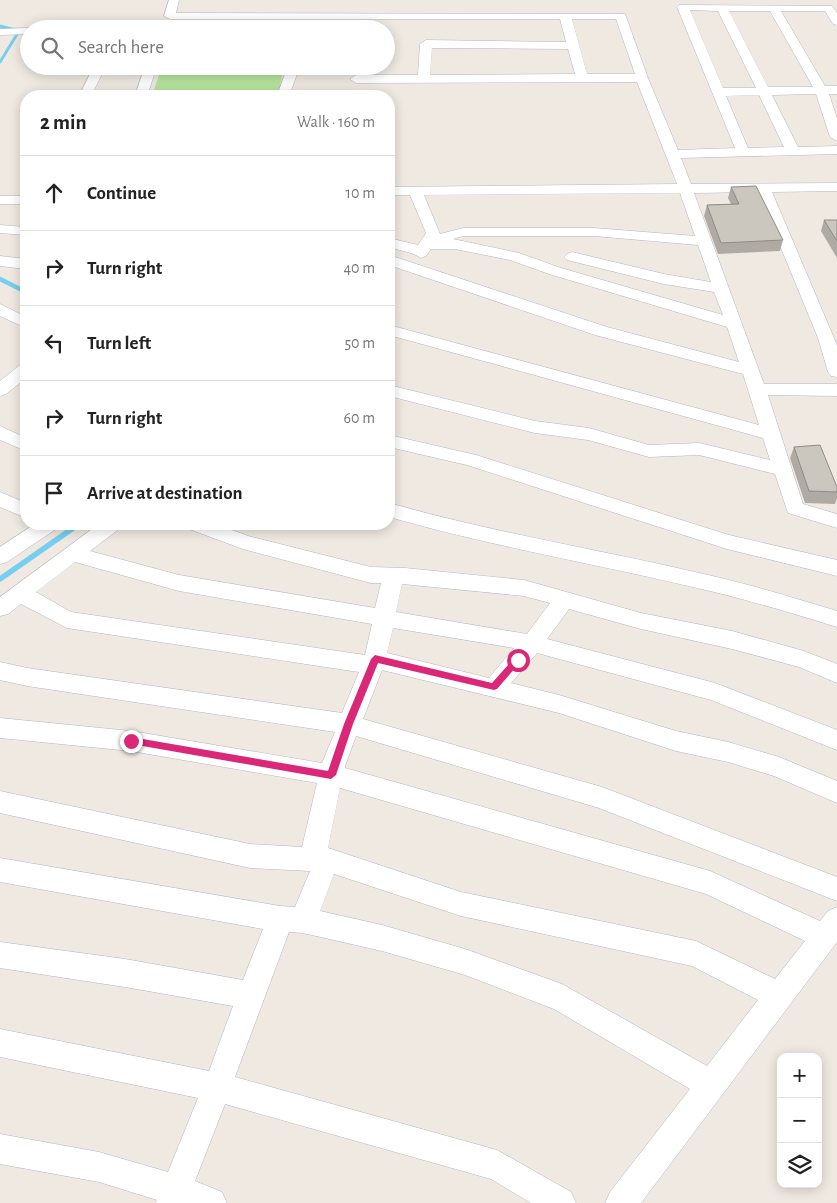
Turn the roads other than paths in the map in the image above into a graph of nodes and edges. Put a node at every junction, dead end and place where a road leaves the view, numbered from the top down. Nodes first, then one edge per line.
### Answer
1 (174, 0) edge
2 (722, 8) junction
3 (774, 8) junction
4 (170, 16) junction
5 (565, 16) junction
6 (366, 18) edge
7 (168, 20) edge
8 (837, 22) edge
9 (395, 23) edge
10 (430, 30) junction
11 (20, 31) edge
12 (0, 32) edge
13 (573, 46) junction
14 (96, 75) edge
15 (148, 75) edge
16 (291, 75) edge
17 (356, 78) edge
18 (424, 78) junction
19 (582, 78) junction
20 (642, 78) junction
21 (88, 90) edge
22 (142, 90) edge
23 (285, 90) edge
24 (821, 90) junction
25 (837, 90) edge
26 (764, 91) junction
27 (718, 92) junction
28 (837, 137) edge
29 (837, 150) edge
30 (793, 151) junction
31 (743, 152) junction
32 (673, 154) junction
33 (685, 188) junction
34 (762, 188) junction
35 (836, 189) edge
36 (395, 191) edge
37 (415, 191) junction
38 (0, 200) edge
39 (20, 200) edge
40 (0, 230) edge
41 (20, 231) edge
42 (704, 241) junction
43 (395, 244) edge
44 (424, 247) junction
45 (572, 257) dead end
46 (0, 261) edge
47 (395, 262) edge
48 (20, 263) edge
49 (412, 268) junction
50 (721, 288) junction
51 (0, 309) edge
52 (20, 320) edge
53 (734, 324) junction
54 (395, 332) edge
55 (831, 338) edge
56 (0, 368) edge
57 (837, 372) edge
58 (20, 373) edge
59 (20, 375) edge
60 (754, 380) junction
61 (0, 390) edge
62 (837, 390) edge
63 (395, 392) edge
64 (0, 432) edge
65 (771, 434) junction
66 (20, 442) edge
67 (395, 442) edge
68 (783, 470) junction
69 (0, 499) edge
70 (20, 508) edge
71 (395, 512) edge
72 (837, 521) edge
73 (39, 530) edge
74 (104, 530) edge
75 (212, 530) edge
76 (3, 552) edge
77 (72, 554) junction
78 (837, 568) edge
79 (393, 576) junction
80 (19, 593) junction
81 (564, 600) junction
82 (0, 608) edge
83 (384, 617) junction
84 (837, 618) edge
85 (532, 643) junction
86 (374, 662) junction
87 (0, 671) edge
88 (837, 674) edge
89 (494, 686) junction
90 (348, 724) junction
91 (0, 728) edge
92 (837, 740) edge
93 (331, 775) junction
94 (837, 792) edge
95 (0, 802) edge
96 (326, 860) junction
97 (0, 870) edge
98 (837, 889) edge
99 (291, 920) junction
100 (831, 928) edge
101 (0, 955) edge
102 (252, 994) junction
103 (779, 996) junction
104 (0, 1043) edge
105 (711, 1085) junction
106 (217, 1087) junction
107 (0, 1149) edge
108 (174, 1196) edge
109 (211, 1203) edge
110 (560, 1203) edge
111 (621, 1203) edge

1 - 4 street
2 - 3 street
2 - 26 street
2 - 27 street
3 - 8 street
3 - 24 street
4 - 6 street
4 - 7 street
5 - 10 street
5 - 13 street
5 - 20 street
9 - 10 street
10 - 13 street
10 - 18 street
11 - 12 street
13 - 19 street
14 - 21 street
15 - 22 street
16 - 23 street
17 - 18 street
18 - 19 street
19 - 20 street
20 - 32 street
24 - 25 street
24 - 26 street
24 - 28 street
26 - 27 street
26 - 30 street
27 - 31 street
29 - 30 street
30 - 31 street
31 - 32 street
32 - 33 street
33 - 34 street
33 - 37 street
33 - 42 street
34 - 35 street
34 - 55 street
36 - 37 street
37 - 44 street
38 - 39 street
40 - 41 street
42 - 44 street
42 - 50 street
43 - 44 street
44 - 49 street
44 - 53 street
45 - 50 street
46 - 48 street
47 - 49 street
49 - 60 street
50 - 53 street
51 - 52 street
53 - 60 street
54 - 65 street
55 - 57 street
56 - 58 street
59 - 61 street
60 - 62 street
60 - 65 street
63 - 68 street
64 - 66 street
65 - 68 street
67 - 78 street
68 - 72 street
69 - 70 street
71 - 84 street
73 - 76 street
74 - 77 street
75 - 79 street
77 - 80 street
77 - 83 street
79 - 81 street
79 - 83 street
80 - 82 street
80 - 86 street
81 - 85 street
81 - 88 street
83 - 85 street
83 - 86 street
85 - 89 street
85 - 92 street
86 - 89 street
86 - 90 street
87 - 90 street
89 - 94 street
90 - 93 street
90 - 98 street
91 - 93 street
93 - 96 street
93 - 100 street
95 - 96 street
96 - 99 street
96 - 103 street
97 - 99 street
99 - 102 street
99 - 105 street
100 - 103 street
101 - 102 street
102 - 106 street
103 - 105 street
104 - 106 street
105 - 111 street
106 - 108 street
106 - 110 street
107 - 108 street
108 - 109 street

